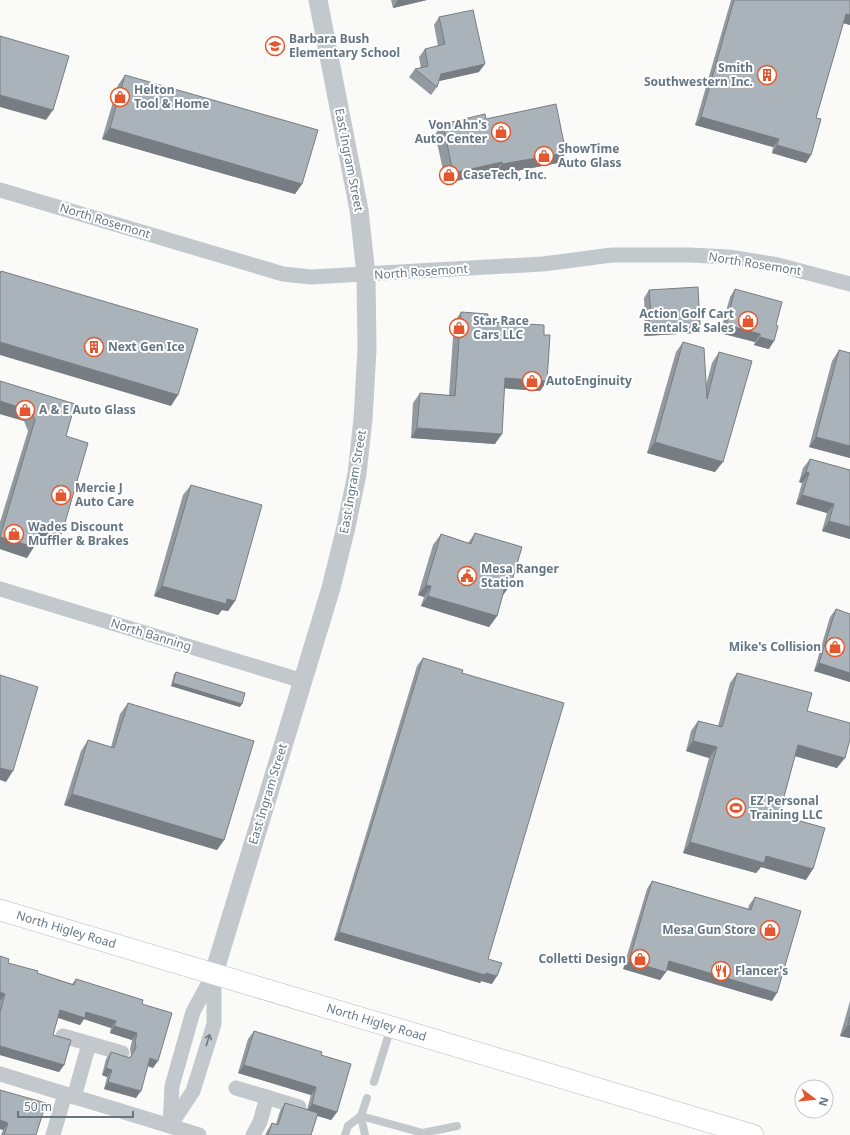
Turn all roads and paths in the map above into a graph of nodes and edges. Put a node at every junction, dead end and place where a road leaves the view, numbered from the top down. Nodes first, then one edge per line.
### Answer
1 (318, 0) edge
2 (0, 190) edge
3 (366, 275) junction
4 (850, 284) edge
5 (0, 589) edge
6 (303, 680) junction
7 (0, 910) edge
8 (214, 973) junction
9 (391, 1026) junction
10 (63, 1036) edge
11 (89, 1044) junction
12 (122, 1054) edge
13 (178, 1064) junction
14 (199, 1070) junction
15 (0, 1074) edge
16 (374, 1082) dead end
17 (236, 1088) dead end
18 (69, 1095) junction
19 (267, 1097) junction
20 (367, 1098) dead end
21 (298, 1107) edge
22 (361, 1116) junction
23 (170, 1126) junction
24 (457, 1126) dead end
25 (53, 1135) edge
26 (199, 1135) edge
27 (253, 1135) edge
28 (345, 1135) edge
29 (365, 1135) edge
30 (753, 1135) edge

1 - 3 street, East Ingram Street
2 - 3 street, North Rosemont
3 - 4 street, North Rosemont
3 - 6 street, East Ingram Street
5 - 6 street, North Banning
6 - 8 street, East Ingram Street
7 - 8 main road, North Higley Road
8 - 9 main road, North Higley Road
8 - 13 street, East Ingram Street
14 -> 8 street, East Ingram Street
9 - 16 lane
9 - 30 main road, North Higley Road
10 - 11 street
11 - 12 street
11 - 18 street
13 - 14 street
13 - 23 street, East Ingram Street
14 - 23 street, East Ingram Street
15 - 18 street
17 - 19 street
18 - 23 street
18 - 25 street
19 - 21 street
19 - 27 street
20 - 22 lane
22 - 24 lane
22 - 28 lane
22 - 29 lane
23 - 26 street

